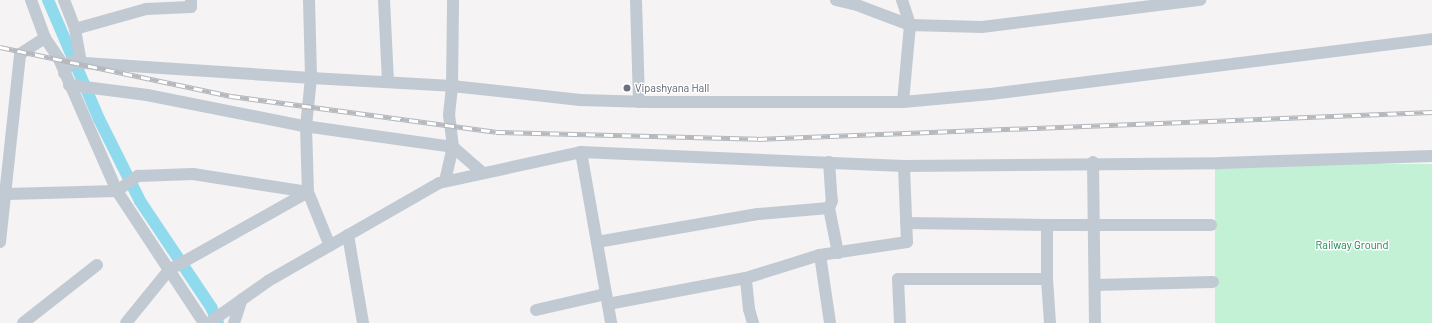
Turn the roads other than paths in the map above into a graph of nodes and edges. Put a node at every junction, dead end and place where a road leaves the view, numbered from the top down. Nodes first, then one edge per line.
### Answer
1 (31, 0) edge
2 (64, 0) edge
3 (191, 0) edge
4 (309, 0) edge
5 (384, 0) edge
6 (453, 0) edge
7 (636, 0) edge
8 (836, 0) edge
9 (902, 0) edge
10 (1200, 0) edge
11 (910, 25) junction
12 (75, 29) junction
13 (45, 38) junction
14 (1432, 39) edge
15 (81, 63) junction
16 (64, 73) junction
17 (311, 78) junction
18 (388, 82) junction
19 (69, 85) junction
20 (452, 86) junction
21 (639, 102) junction
22 (903, 102) junction
23 (306, 126) junction
24 (453, 147) junction
25 (581, 152) junction
26 (1432, 156) edge
27 (829, 162) junction
28 (1093, 162) junction
29 (904, 166) junction
30 (483, 174) junction
31 (445, 182) junction
32 (117, 191) junction
33 (308, 192) junction
34 (6, 194) junction
35 (829, 208) junction
36 (906, 223) junction
37 (1094, 223) junction
38 (1047, 224) junction
39 (1211, 225) dead end
40 (348, 235) junction
41 (0, 242) edge
42 (597, 242) junction
43 (330, 246) junction
44 (838, 253) junction
45 (820, 255) junction
46 (97, 265) dead end
47 (169, 270) junction
48 (746, 278) junction
49 (1047, 279) junction
50 (1213, 282) dead end
51 (1095, 285) junction
52 (607, 299) junction
53 (242, 300) junction
54 (536, 310) dead end
55 (826, 322) edge
56 (23, 323) edge
57 (126, 323) edge
58 (204, 323) edge
59 (209, 323) edge
60 (234, 323) edge
61 (362, 323) edge
62 (611, 323) edge
63 (753, 323) edge
64 (900, 323) edge
65 (1050, 323) edge
66 (1095, 323) edge

1 - 13 street
2 - 12 street
3 - 12 street
4 - 17 street
5 - 18 street
6 - 20 street
7 - 21 street
8 - 11 street
9 - 11 street
10 - 11 street
11 - 22 street
12 - 15 street
13 - 16 street
13 - 34 street
14 - 22 street
15 - 16 street
15 - 17 street
16 - 19 street
17 - 18 street
17 - 23 street
18 - 20 street
19 - 23 street
19 - 32 street
20 - 21 street
20 - 24 street
21 - 22 street
23 - 24 street
23 - 33 street
24 - 30 street
24 - 31 street
25 - 27 street
25 - 30 street
25 - 42 street
26 - 28 street
27 - 29 street
27 - 35 street
28 - 29 street
28 - 37 street
29 - 36 street
30 - 31 street
31 - 40 street
32 - 33 street
32 - 34 street
32 - 47 street
33 - 43 street
33 - 47 street
34 - 41 street
35 - 42 street
35 - 44 street
36 - 38 street
36 - 44 street
37 - 38 street
37 - 39 street
37 - 51 street
38 - 49 street
40 - 43 street
40 - 61 street
42 - 52 street
43 - 53 street
44 - 45 street
45 - 48 street
45 - 55 street
46 - 56 street
47 - 57 street
47 - 58 street
48 - 52 street
48 - 63 street
49 - 64 street
49 - 65 street
50 - 51 street
51 - 66 street
52 - 54 street
52 - 62 street
53 - 59 street
53 - 60 street

